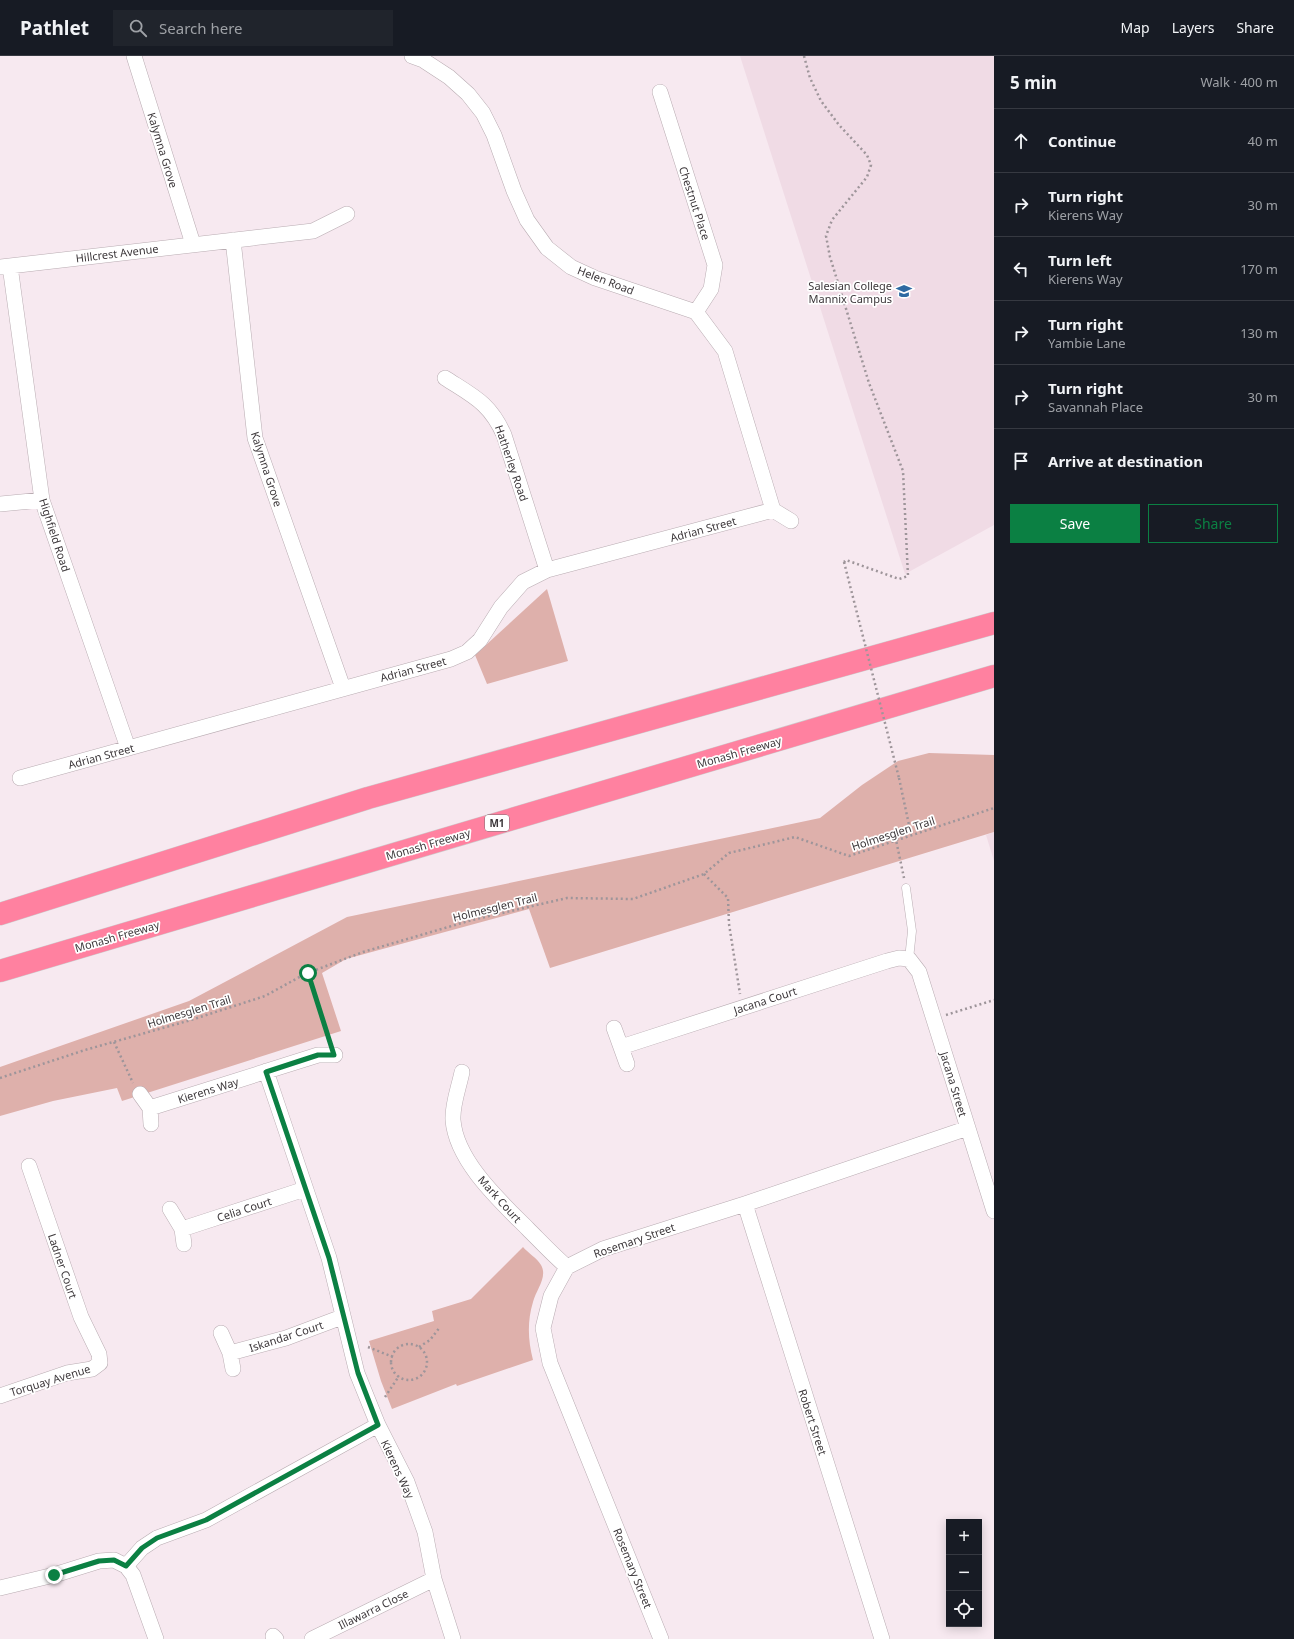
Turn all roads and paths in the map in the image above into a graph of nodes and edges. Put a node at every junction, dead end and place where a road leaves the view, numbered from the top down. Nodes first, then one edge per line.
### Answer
1 (134, 56) edge
2 (412, 56) edge
3 (804, 56) edge
4 (660, 92) dead end
5 (347, 214) dead end
6 (233, 240) junction
7 (193, 244) junction
8 (5, 267) edge
9 (696, 312) junction
10 (445, 378) dead end
11 (42, 500) junction
12 (0, 504) edge
13 (773, 510) junction
14 (791, 521) dead end
15 (547, 570) junction
16 (994, 623) edge
17 (994, 676) edge
18 (343, 688) junction
19 (128, 748) junction
20 (20, 778) dead end
21 (994, 808) edge
22 (896, 840) junction
23 (704, 874) junction
24 (906, 888) joint
25 (0, 914) edge
26 (909, 959) junction
27 (0, 970) edge
28 (308, 973) junction
29 (994, 1000) edge
30 (742, 1008) junction
31 (934, 1019) junction
32 (614, 1028) dead end
33 (114, 1042) junction
34 (621, 1047) junction
35 (334, 1055) joint
36 (626, 1064) dead end
37 (266, 1072) junction
38 (462, 1072) dead end
39 (0, 1078) edge
40 (140, 1094) joint
41 (150, 1108) junction
42 (151, 1124) dead end
43 (968, 1128) junction
44 (29, 1166) dead end
45 (305, 1189) junction
46 (745, 1204) junction
47 (170, 1209) dead end
48 (994, 1211) edge
49 (182, 1229) junction
50 (184, 1244) dead end
51 (567, 1267) junction
52 (342, 1317) junction
53 (440, 1327) dead end
54 (221, 1333) dead end
55 (368, 1347) dead end
56 (419, 1347) junction
57 (230, 1353) junction
58 (392, 1357) junction
59 (100, 1363) joint
60 (233, 1369) dead end
61 (399, 1376) junction
62 (0, 1396) edge
63 (385, 1397) dead end
64 (378, 1425) junction
65 (126, 1566) junction
66 (434, 1579) junction
67 (0, 1588) edge
68 (156, 1639) edge
69 (312, 1639) edge
70 (453, 1639) edge
71 (661, 1639) edge
72 (882, 1639) edge

1 - 7 street, Kalymna Grove
2 - 9 street, Helen Road
3 - 22 path, bridge
4 - 9 street, Chestnut Place
5 - 6 street, Hillcrest Avenue
6 - 7 street, Hillcrest Avenue
6 - 18 street, Kalymna Grove
7 - 8 street, Hillcrest Avenue
8 - 11 street, Highfield Road
9 - 13 street
10 - 15 street, Hatherley Road
11 - 12 street
11 - 19 street, Highfield Road
13 - 14 street
13 - 15 street, Adrian Street
15 - 18 street, Adrian Street
16 - 25 highway
17 - 27 highway, Monash Freeway / M1
18 - 19 street, Adrian Street
19 - 20 street, Adrian Street
21 - 22 path, Holmesglen Trail
22 - 23 path, Holmesglen Trail
22 - 24 path
23 - 28 path, Holmesglen Trail
23 - 30 path
24 - 26 lane
26 - 30 street, Jacana Court
26 - 31 street, Jacana Street
28 - 33 path, Holmesglen Trail
28 - 35 path
29 - 31 path
30 - 34 street, Jacana Court
31 - 43 street, Jacana Street
32 - 34 street
33 - 39 path, Holmesglen Trail
33 - 40 path
34 - 36 street
35 - 37 street, Kierens Way
37 - 41 street, Kierens Way
37 - 45 street, Kierens Way
38 - 51 street, Mark Court
40 - 41 street
41 - 42 street
43 - 46 street, Rosemary Street
43 - 48 street, Jacana Street
44 - 59 street, Ladner Court
45 - 49 street, Celia Court
45 - 52 street, Kierens Way
46 - 51 street, Rosemary Street
46 - 72 street, Robert Street
47 - 49 street
49 - 50 street
51 - 71 street, Rosemary Street
52 - 57 street, Iskandar Court
52 - 64 street, Kierens Way
53 - 56 path
54 - 57 street
55 - 58 path
56 - 58 path
56 - 61 path
57 - 60 street
58 - 61 path
59 - 62 street, Torquay Avenue
61 - 63 path
64 - 65 street
64 - 66 street, Kierens Way
65 - 67 street
65 - 68 street
66 - 69 street, Illawarra Close
66 - 70 street, Kierens Way

